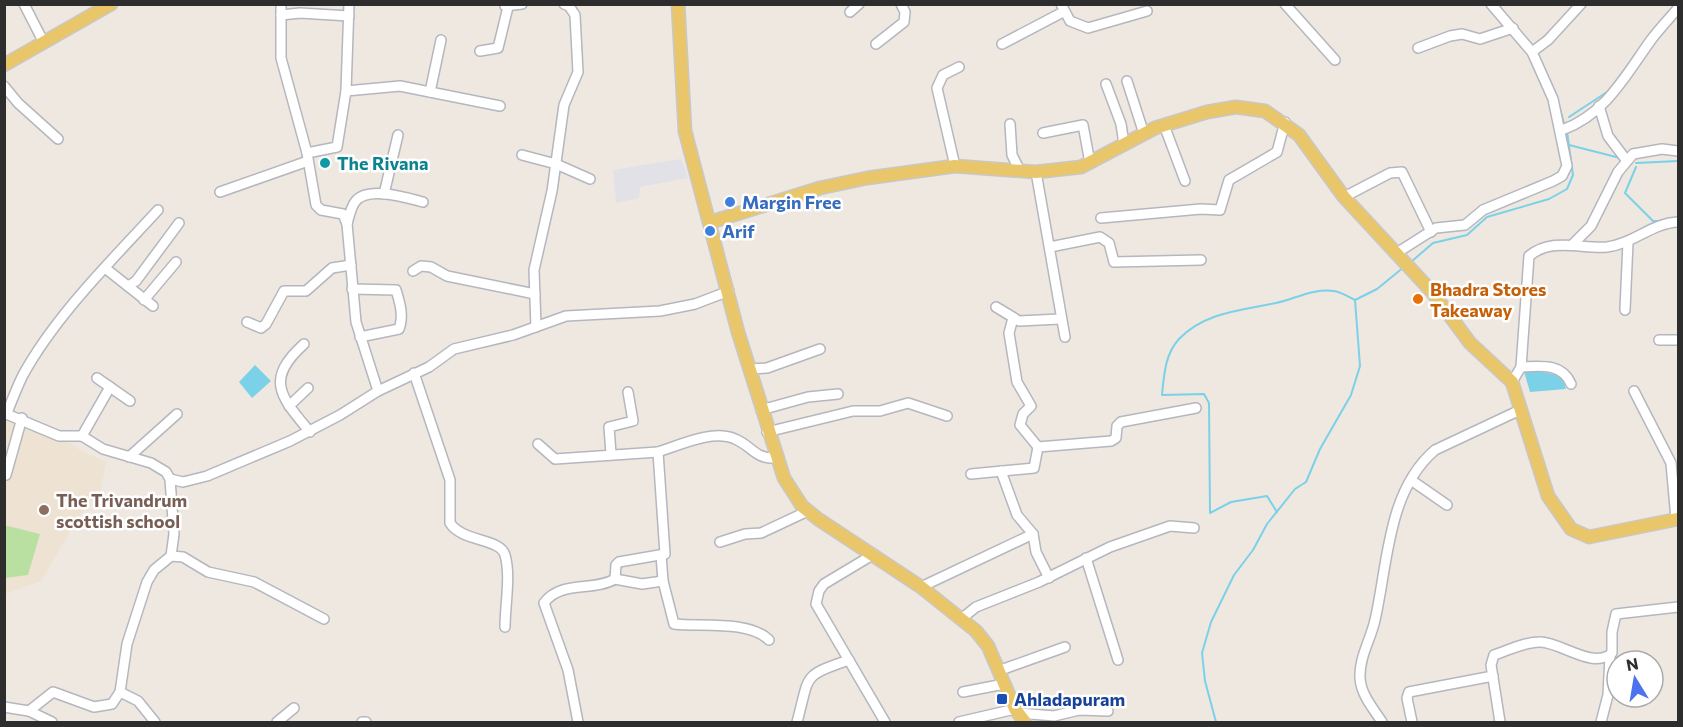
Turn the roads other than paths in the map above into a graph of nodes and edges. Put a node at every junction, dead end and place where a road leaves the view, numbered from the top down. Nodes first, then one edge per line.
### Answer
1 (24, 4) edge
2 (111, 4) edge
3 (281, 4) edge
4 (349, 4) edge
5 (522, 4) edge
6 (564, 4) edge
7 (678, 4) edge
8 (859, 4) edge
9 (901, 4) edge
10 (1285, 4) edge
11 (1491, 4) edge
12 (1581, 4) edge
13 (505, 6) edge
14 (1062, 8) edge
15 (1678, 9) edge
16 (1147, 11) dead end
17 (850, 12) dead end
18 (281, 15) junction
19 (349, 16) junction
20 (1513, 28) junction
21 (441, 40) dead end
22 (44, 43) junction
23 (876, 44) dead end
24 (1002, 44) dead end
25 (1418, 48) dead end
26 (1535, 50) junction
27 (480, 51) dead end
28 (1335, 60) dead end
29 (4, 65) edge
30 (959, 67) dead end
31 (1127, 81) dead end
32 (1106, 84) dead end
33 (4, 86) edge
34 (346, 91) junction
35 (430, 92) junction
36 (500, 106) dead end
37 (1599, 106) junction
38 (1285, 122) junction
39 (1010, 124) dead end
40 (1164, 125) junction
41 (1564, 129) junction
42 (1043, 133) dead end
43 (1144, 134) junction
44 (398, 135) dead end
45 (58, 139) dead end
46 (1124, 144) junction
47 (1678, 151) edge
48 (522, 154) dead end
49 (307, 157) junction
50 (1627, 161) junction
51 (1090, 163) junction
52 (556, 165) junction
53 (955, 166) junction
54 (1020, 171) junction
55 (1036, 172) junction
56 (590, 179) dead end
57 (1185, 181) dead end
58 (220, 192) dead end
59 (384, 194) junction
60 (1344, 197) junction
61 (423, 202) dead end
62 (158, 210) dead end
63 (347, 217) junction
64 (1101, 218) dead end
65 (711, 222) junction
66 (1678, 222) edge
67 (179, 223) dead end
68 (1431, 232) junction
69 (1628, 242) junction
70 (1573, 244) junction
71 (1050, 247) junction
72 (1399, 258) junction
73 (1201, 260) dead end
74 (176, 262) dead end
75 (351, 265) junction
76 (105, 268) junction
77 (413, 271) dead end
78 (128, 286) junction
79 (352, 289) junction
80 (729, 291) junction
81 (535, 294) junction
82 (996, 307) dead end
83 (1625, 310) dead end
84 (1013, 318) junction
85 (1060, 319) junction
86 (247, 322) dead end
87 (536, 327) junction
88 (360, 337) junction
89 (1065, 337) dead end
90 (1659, 340) dead end
91 (1678, 340) edge
92 (304, 344) dead end
93 (820, 349) dead end
94 (1521, 367) junction
95 (749, 369) junction
96 (414, 373) junction
97 (97, 378) dead end
98 (1512, 382) junction
99 (1571, 384) dead end
100 (110, 387) junction
101 (308, 388) dead end
102 (378, 391) junction
103 (1634, 391) dead end
104 (628, 392) dead end
105 (838, 394) dead end
106 (130, 401) dead end
107 (289, 406) junction
108 (1196, 408) dead end
109 (761, 410) junction
110 (1520, 410) junction
111 (6, 413) edge
112 (177, 414) dead end
113 (947, 416) dead end
114 (22, 418) junction
115 (310, 432) junction
116 (767, 432) junction
117 (82, 436) junction
118 (538, 444) dead end
119 (1038, 447) junction
120 (658, 452) junction
121 (610, 454) junction
122 (129, 457) junction
123 (775, 458) junction
124 (1001, 471) junction
125 (971, 474) dead end
126 (6, 475) edge
127 (171, 479) junction
128 (1412, 480) junction
129 (1447, 505) dead end
130 (808, 511) junction
131 (1677, 519) edge
132 (1194, 528) dead end
133 (1033, 534) junction
134 (720, 542) dead end
135 (874, 554) junction
136 (661, 555) junction
137 (171, 556) junction
138 (1086, 558) junction
139 (1049, 578) junction
140 (615, 579) junction
141 (663, 581) junction
142 (921, 587) junction
143 (1678, 607) edge
144 (324, 619) dead end
145 (961, 619) junction
146 (506, 627) dead end
147 (769, 640) dead end
148 (1065, 647) dead end
149 (1611, 649) edge
150 (1605, 657) edge
151 (849, 660) junction
152 (1118, 660) dead end
153 (998, 671) junction
154 (1493, 676) junction
155 (1004, 684) junction
156 (120, 692) junction
157 (963, 692) dead end
158 (4, 707) edge
159 (1605, 707) edge
160 (294, 708) dead end
161 (29, 711) junction
162 (1108, 711) dead end
163 (1020, 715) edge
164 (52, 723) edge
165 (155, 723) edge
166 (277, 723) edge
167 (578, 723) edge
168 (797, 723) edge
169 (885, 723) edge
170 (959, 723) edge
171 (1382, 723) edge
172 (1412, 723) edge
173 (1500, 723) edge
174 (1601, 723) edge

1 - 22 street
2 - 22 main road
3 - 18 street
4 - 19 street
5 - 13 street
6 - 52 street
7 - 65 main road
8 - 17 street
9 - 23 street
10 - 28 street
11 - 20 street
12 - 26 street
13 - 27 street
14 - 16 street
14 - 24 street
15 - 37 street
18 - 19 street
18 - 49 street
19 - 34 street
20 - 25 street
20 - 26 street
21 - 35 street
22 - 29 main road
26 - 41 street
30 - 53 street
31 - 43 street
32 - 46 street
33 - 45 street
34 - 35 street
34 - 49 street
35 - 36 street
37 - 41 street
37 - 50 street
38 - 40 main road
38 - 60 main road
38 - 64 street
39 - 54 street
40 - 43 main road
40 - 57 street
41 - 68 street
42 - 51 street
43 - 46 main road
44 - 59 street
46 - 51 main road
47 - 50 street
48 - 52 street
49 - 58 street
49 - 63 street
50 - 70 street
51 - 55 main road
52 - 56 street
52 - 81 street
53 - 54 main road
53 - 65 main road
54 - 55 main road
55 - 71 street
59 - 61 street
59 - 63 street
60 - 68 street
60 - 72 main road
62 - 76 street
63 - 75 street
65 - 80 main road
66 - 69 street
67 - 78 street
68 - 72 street
69 - 70 street
69 - 83 street
70 - 94 street
71 - 73 street
71 - 85 street
72 - 98 main road
74 - 78 street
75 - 79 street
75 - 86 street
76 - 78 street
76 - 111 street
77 - 81 street
79 - 88 street
79 - 88 street
80 - 87 street
80 - 95 main road
81 - 87 street
82 - 84 street
84 - 85 street
84 - 119 street
85 - 89 street
87 - 96 street
88 - 102 street
90 - 91 street
92 - 107 street
93 - 95 street
94 - 98 street
94 - 99 street
95 - 109 main road
96 - 102 street
96 - 146 street
97 - 100 street
98 - 110 main road
100 - 106 street
100 - 117 street
101 - 107 street
102 - 115 street
103 - 131 street
104 - 121 street
105 - 109 street
107 - 115 street
108 - 119 street
109 - 116 main road
110 - 128 street
110 - 131 main road
111 - 114 street
112 - 122 street
113 - 116 street
114 - 117 street
114 - 126 street
115 - 127 street
116 - 123 main road
117 - 122 street
118 - 121 street
119 - 124 street
120 - 121 street
120 - 123 street
120 - 136 street
122 - 127 street
123 - 130 main road
124 - 125 street
124 - 133 street
127 - 137 street
128 - 129 street
128 - 171 street
130 - 134 street
130 - 135 main road
132 - 138 street
133 - 139 street
133 - 142 street
135 - 142 main road
135 - 151 street
136 - 140 street
136 - 141 street
137 - 144 street
137 - 156 street
138 - 139 street
138 - 152 street
139 - 145 street
140 - 141 street
140 - 167 street
141 - 147 street
142 - 145 main road
143 - 149 street
145 - 153 main road
148 - 153 street
150 - 154 street
151 - 168 street
151 - 169 street
153 - 155 main road
154 - 172 street
154 - 173 street
155 - 157 street
155 - 163 main road
156 - 161 street
156 - 165 street
158 - 161 street
159 - 174 street
160 - 166 street
161 - 164 street
162 - 163 street
163 - 170 street

